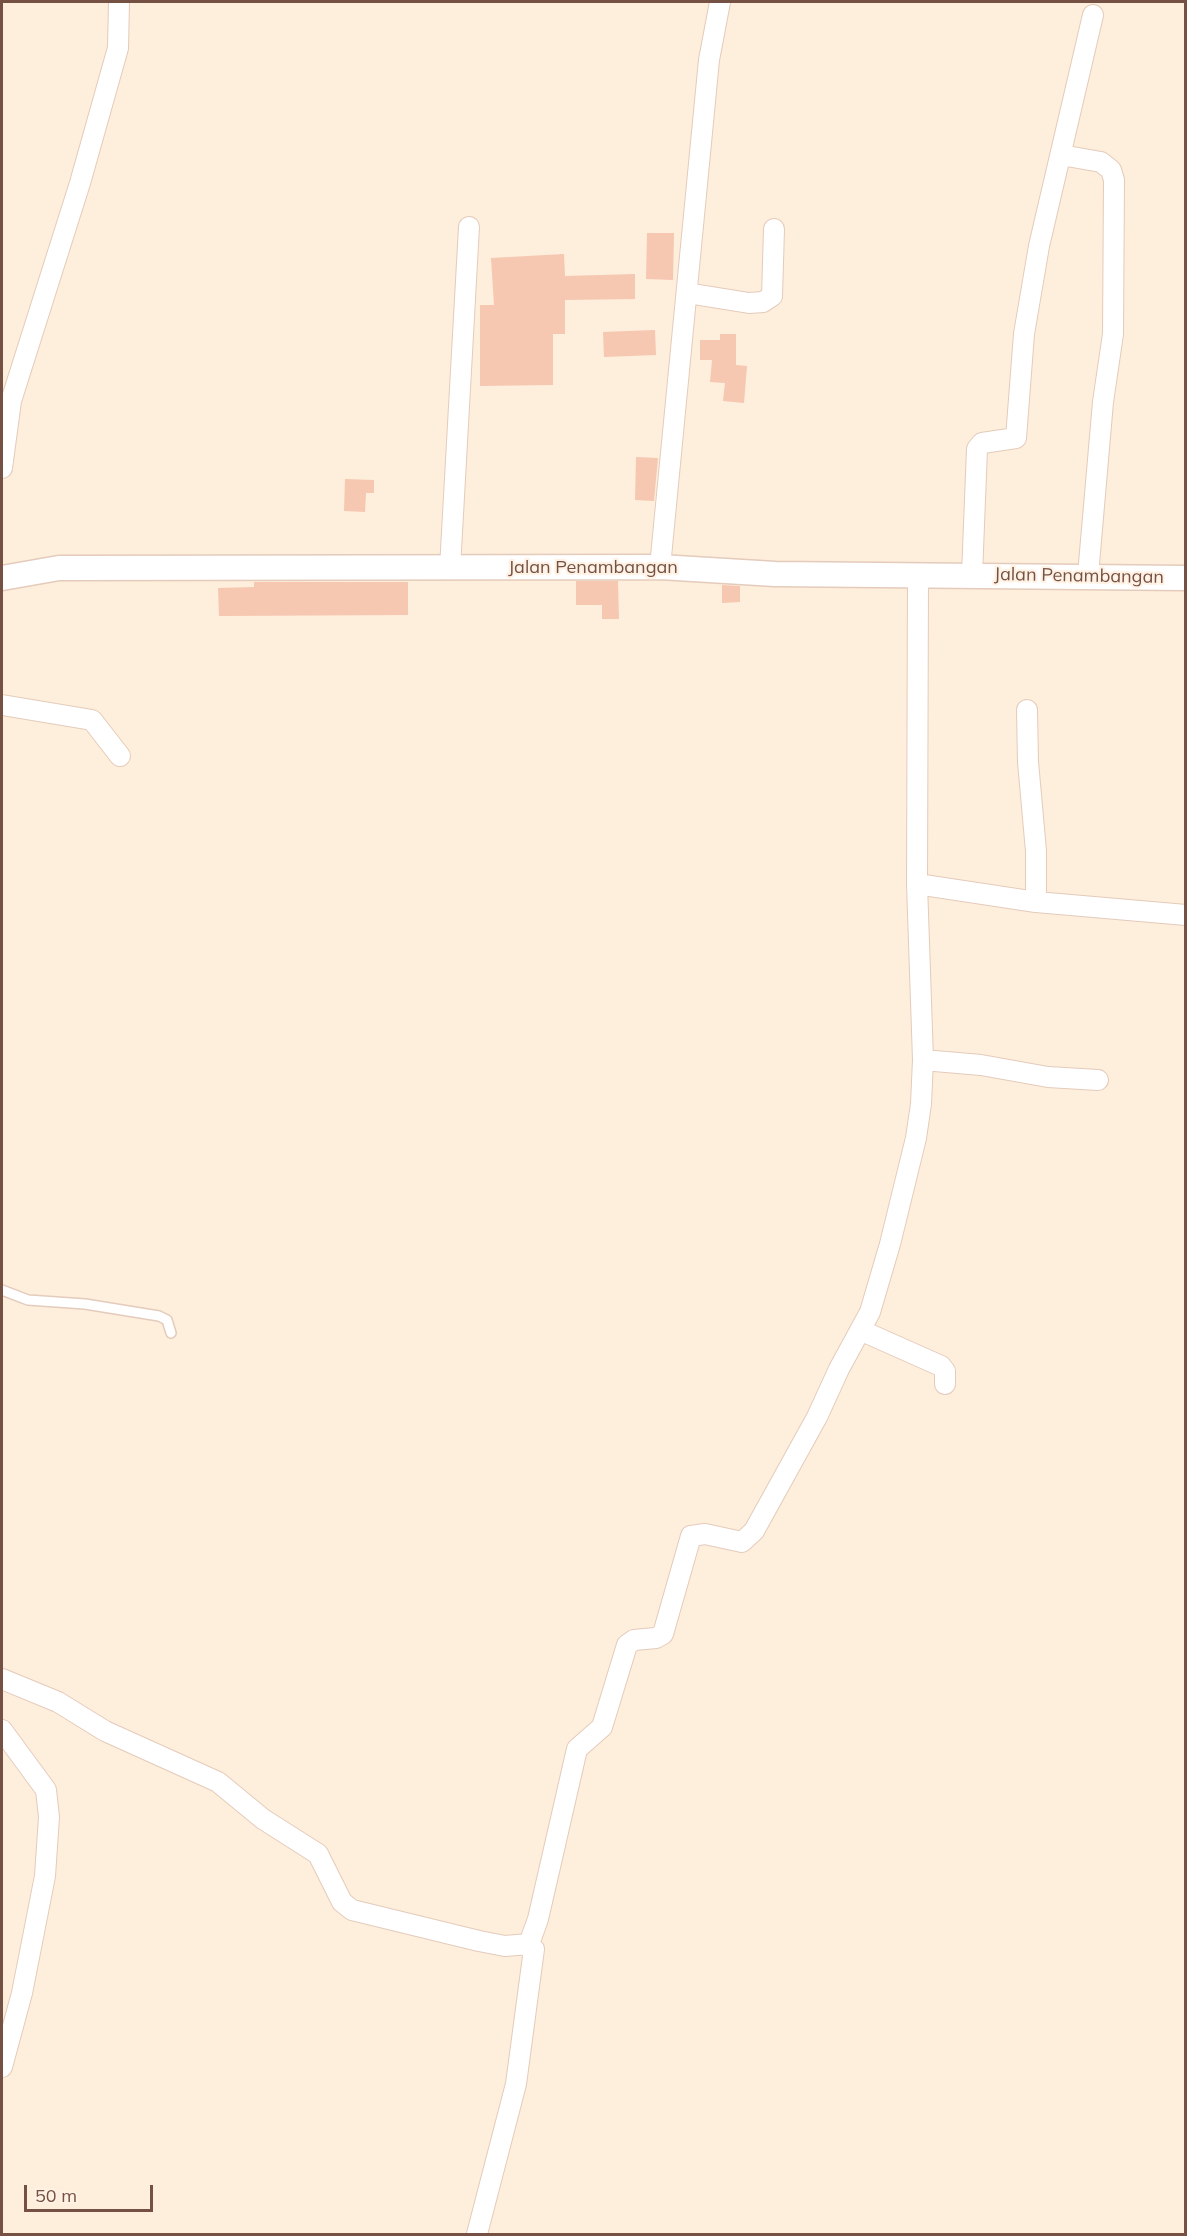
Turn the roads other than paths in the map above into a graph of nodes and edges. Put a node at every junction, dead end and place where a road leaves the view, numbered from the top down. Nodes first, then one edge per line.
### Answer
1 (119, 2) edge
2 (720, 2) edge
3 (1093, 15) dead end
4 (1061, 155) junction
5 (469, 227) dead end
6 (774, 229) dead end
7 (687, 293) junction
8 (2, 468) edge
9 (660, 567) junction
10 (450, 568) junction
11 (972, 575) junction
12 (1088, 575) junction
13 (918, 576) junction
14 (2, 578) edge
15 (1185, 578) edge
16 (2, 705) edge
17 (1028, 710) dead end
18 (120, 756) dead end
19 (917, 884) junction
20 (1036, 902) junction
21 (1185, 915) edge
22 (923, 1060) junction
23 (1098, 1080) dead end
24 (2, 1290) edge
25 (860, 1330) junction
26 (171, 1333) dead end
27 (945, 1384) dead end
28 (2, 1679) edge
29 (2, 1730) edge
30 (526, 1946) junction
31 (2, 2067) edge
32 (477, 2235) edge

1 - 8 street
2 - 7 street
3 - 4 street
4 - 11 street
4 - 12 street
5 - 10 street
6 - 7 street
7 - 9 street
9 - 10 street, Jalan Penambangan
9 - 13 street, Jalan Penambangan
10 - 14 street, Jalan Penambangan
11 - 12 street, Jalan Penambangan
11 - 13 street, Jalan Penambangan
12 - 15 street, Jalan Penambangan
13 - 19 street
16 - 18 street
17 - 20 street
19 - 20 street
19 - 22 street
20 - 21 street
22 - 23 street
22 - 25 street
24 - 26 lane
25 - 27 street
25 - 30 street
28 - 30 street
29 - 31 street
30 - 32 street

